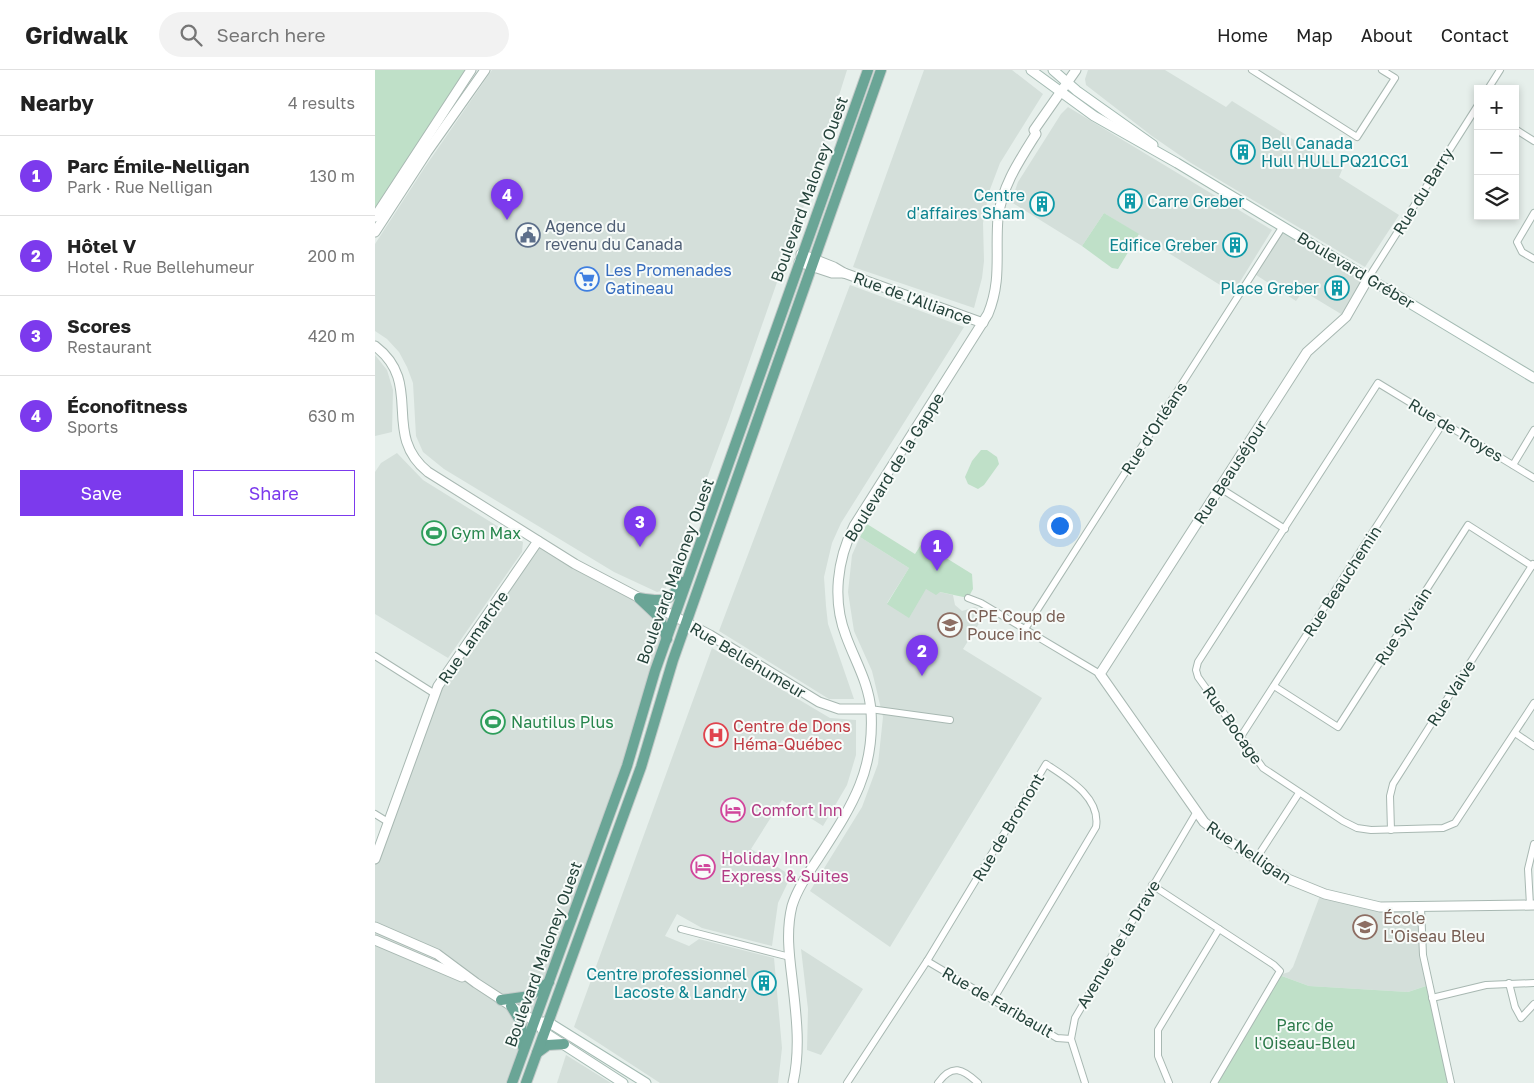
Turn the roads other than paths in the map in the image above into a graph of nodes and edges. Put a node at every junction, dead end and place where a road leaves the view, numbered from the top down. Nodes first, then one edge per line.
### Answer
1 (471, 70) edge
2 (485, 70) edge
3 (867, 70) edge
4 (881, 70) edge
5 (1031, 70) edge
6 (1053, 70) edge
7 (1076, 70) edge
8 (1251, 70) edge
9 (1382, 70) edge
10 (1500, 70) edge
11 (1067, 83) junction
12 (1491, 85) edge
13 (1060, 93) junction
14 (1474, 112) edge
15 (1517, 130) edge
16 (1534, 141) edge
17 (1177, 163) junction
18 (1534, 213) edge
19 (375, 217) edge
20 (1283, 226) junction
21 (375, 232) edge
22 (800, 258) junction
23 (1534, 259) edge
24 (813, 262) junction
25 (1369, 277) junction
26 (983, 324) junction
27 (375, 346) edge
28 (1534, 378) edge
29 (1378, 383) joint
30 (1443, 423) junction
31 (1534, 430) edge
32 (1513, 465) junction
33 (1534, 478) edge
34 (1220, 488) junction
35 (1285, 528) junction
36 (538, 541) junction
37 (1533, 565) edge
38 (691, 571) junction
39 (639, 598) junction
40 (967, 598) dead end
41 (675, 617) junction
42 (686, 623) junction
43 (1025, 629) junction
44 (667, 639) junction
45 (375, 656) edge
46 (1100, 674) junction
47 (1274, 686) junction
48 (435, 694) junction
49 (1534, 703) edge
50 (870, 709) junction
51 (950, 720) dead end
52 (1515, 733) junction
53 (1240, 738) junction
54 (1534, 746) edge
55 (1299, 793) junction
56 (1196, 813) junction
57 (375, 814) edge
58 (388, 822) junction
59 (1391, 830) junction
60 (602, 834) junction
61 (379, 835) edge
62 (614, 839) junction
63 (1534, 844) edge
64 (375, 859) edge
65 (1257, 859) junction
66 (1152, 885) junction
67 (1532, 905) edge
68 (1421, 908) junction
69 (375, 927) edge
70 (681, 929) dead end
71 (1219, 929) junction
72 (375, 940) edge
73 (790, 957) junction
74 (927, 961) junction
75 (550, 982) junction
76 (1534, 982) edge
77 (477, 983) junction
78 (1509, 983) junction
79 (1432, 998) junction
80 (501, 1000) junction
81 (993, 1000) junction
82 (1534, 1004) edge
83 (511, 1006) junction
84 (536, 1022) junction
85 (548, 1022) junction
86 (544, 1032) junction
87 (1071, 1039) junction
88 (564, 1044) junction
89 (537, 1054) junction
90 (522, 1057) junction
91 (512, 1083) edge
92 (526, 1083) edge
93 (623, 1083) edge
94 (646, 1083) edge
95 (793, 1083) edge
96 (847, 1083) edge
97 (938, 1083) edge
98 (978, 1083) edge
99 (1085, 1083) edge
100 (1169, 1083) edge
101 (1214, 1083) edge
102 (1451, 1083) edge

1 - 19 street
2 - 21 street
3 - 22 main road, Boulevard Maloney Ouest
4 - 24 main road, Boulevard Maloney Ouest
5 - 13 street, Boulevard Gréber
6 - 11 street, Boulevard Gréber
7 - 11 street, Boulevard de la Gappe
8 - 9 street
10 - 12 street
11 - 13 street, Boulevard de la Gappe
11 - 17 street, Boulevard Gréber
13 - 17 street, Boulevard Gréber
13 - 26 street, Boulevard de la Gappe
14 - 25 street, Rue du Barry
15 - 16 street
17 - 20 street, Boulevard Gréber
18 - 23 street
20 - 25 street, Boulevard Gréber
20 - 43 street, Rue d'Orléans
22 - 24 street, Rue de l'Alliance
22 - 38 main road, Boulevard Maloney Ouest
24 - 26 street, Rue de l'Alliance
24 - 42 main road, Boulevard Maloney Ouest
25 - 28 street, Boulevard Gréber
25 - 34 street, Rue Beauséjour
26 - 50 street, Boulevard de la Gappe
27 - 36 street, Rue Bellehumeur
29 - 30 street, Rue de Troyes
29 - 35 street, Rue Bocage
30 - 32 street, Rue de Troyes
30 - 47 street, Rue Beauchemin
31 - 32 street
32 - 33 street, Rue de Troyes
34 - 35 street
34 - 46 street, Rue Beauséjour
35 - 53 street, Rue Bocage
36 - 39 street, Rue Bellehumeur
36 - 48 street, Rue Lamarche
37 - 47 street, Rue Sylvain
37 - 59 street, Rue Vaive
38 - 39 main road
38 - 41 main road, Boulevard Maloney Ouest
39 - 41 street, Rue Bellehumeur
39 - 44 main road
40 - 43 street, Rue Nelligan
41 - 42 street, Rue Bellehumeur
41 - 44 main road, Boulevard Maloney Ouest
42 - 50 street, Rue Bellehumeur
42 - 62 main road, Boulevard Maloney Ouest
43 - 46 street, Rue Nelligan
44 - 60 main road, Boulevard Maloney Ouest
45 - 48 street
46 - 56 street, Rue Nelligan
47 - 53 street, Rue Beauchemin
48 - 58 street, Rue Lamarche
49 - 52 street, Rue Bocage
50 - 51 street, Rue Bellehumeur
50 - 73 street, Boulevard de la Gappe
52 - 54 street
52 - 59 street, Rue Bocage
53 - 55 street, Rue Bocage
55 - 59 street, Rue Bocage
55 - 65 street
56 - 65 street, Rue Nelligan
56 - 66 street, Avenue de la Drave
57 - 58 street
58 - 61 street, Rue Lamarche
60 - 62 main road
60 - 75 main road, Boulevard Maloney Ouest
61 - 64 street, Rue Lamarche
62 - 85 main road, Boulevard Maloney Ouest
63 - 67 street
65 - 68 street, Rue Nelligan
66 - 71 street
66 - 87 street, Avenue de la Drave
67 - 68 street, Rue Nelligan
68 - 79 street
69 - 77 street
70 - 73 street
71 - 100 street
71 - 101 street
72 - 77 street
73 - 95 street, Boulevard de la Gappe
74 - 81 street, Rue de Faribault
74 - 81 street, Rue de Bromont
74 - 96 street, Rue de Bromont
75 - 80 main road
75 - 84 main road, Boulevard Maloney Ouest
76 - 78 street
77 - 80 street
78 - 79 street
78 - 82 street
79 - 102 street
80 - 83 street
81 - 87 street, Rue de Faribault
83 - 84 street
83 - 90 main road
84 - 85 street
84 - 86 street
84 - 90 main road, Boulevard Maloney Ouest
85 - 86 main road, Boulevard Maloney Ouest
85 - 94 street
86 - 88 street
86 - 89 main road, Boulevard Maloney Ouest
87 - 99 street
88 - 89 main road
88 - 93 street
89 - 92 main road, Boulevard Maloney Ouest
90 - 91 main road, Boulevard Maloney Ouest
97 - 98 street

